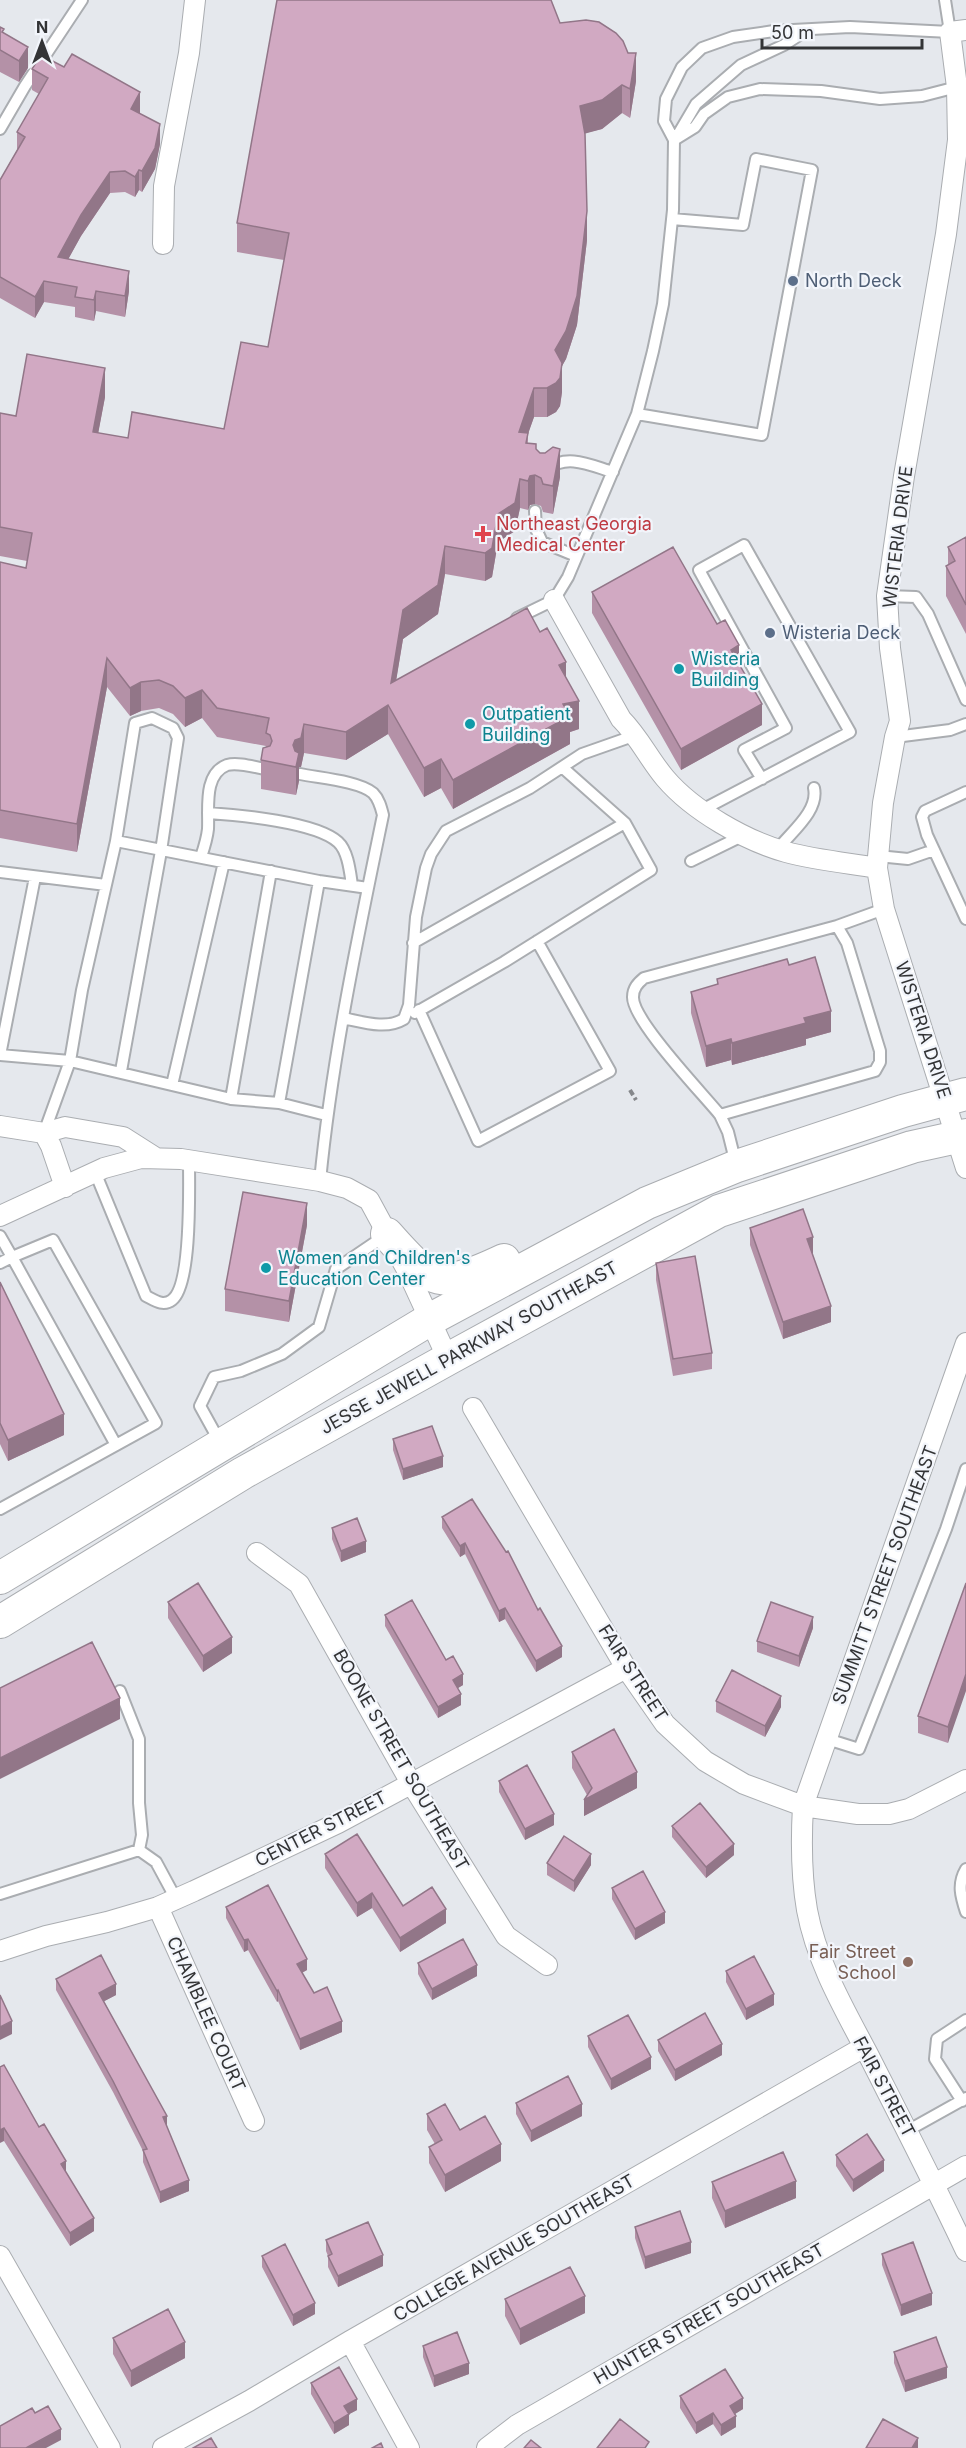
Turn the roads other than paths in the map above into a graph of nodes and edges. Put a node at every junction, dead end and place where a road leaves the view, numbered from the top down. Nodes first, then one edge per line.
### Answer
1 (82, 0) edge
2 (195, 0) edge
3 (945, 0) edge
4 (807, 30) junction
5 (958, 31) edge
6 (962, 84) edge
7 (0, 129) edge
8 (674, 141) junction
9 (672, 219) junction
10 (163, 243) dead end
11 (637, 414) junction
12 (613, 472) junction
13 (543, 475) edge
14 (535, 511) dead end
15 (576, 556) junction
16 (887, 596) junction
17 (555, 600) junction
18 (503, 625) edge
19 (966, 700) edge
20 (966, 724) edge
21 (636, 735) junction
22 (895, 737) junction
23 (562, 767) junction
24 (265, 769) edge
25 (300, 774) edge
26 (762, 779) junction
27 (814, 788) dead end
28 (966, 792) edge
29 (702, 810) junction
30 (208, 813) junction
31 (625, 823) junction
32 (744, 835) junction
33 (116, 841) junction
34 (778, 849) junction
35 (934, 850) junction
36 (161, 851) junction
37 (201, 857) junction
38 (692, 861) dead end
39 (224, 862) junction
40 (878, 862) junction
41 (271, 871) junction
42 (0, 872) edge
43 (35, 877) junction
44 (319, 881) junction
45 (106, 885) junction
46 (352, 885) junction
47 (368, 888) junction
48 (884, 909) junction
49 (966, 920) edge
50 (837, 926) junction
51 (537, 941) junction
52 (413, 943) junction
53 (419, 1010) junction
54 (343, 1018) junction
55 (404, 1019) junction
56 (0, 1055) edge
57 (70, 1061) junction
58 (121, 1071) junction
59 (172, 1084) junction
60 (956, 1097) edge
61 (231, 1099) junction
62 (279, 1103) junction
63 (326, 1115) junction
64 (720, 1115) junction
65 (0, 1126) edge
66 (44, 1133) junction
67 (962, 1137) edge
68 (156, 1158) junction
69 (189, 1161) junction
70 (737, 1166) junction
71 (966, 1168) edge
72 (95, 1172) junction
73 (320, 1181) junction
74 (65, 1186) junction
75 (646, 1203) junction
76 (0, 1216) edge
77 (387, 1234) junction
78 (0, 1236) edge
79 (12, 1257) junction
80 (0, 1263) edge
81 (429, 1320) junction
82 (966, 1343) edge
83 (448, 1359) junction
84 (473, 1408) dead end
85 (221, 1444) junction
86 (116, 1445) junction
87 (966, 1469) edge
88 (0, 1509) edge
89 (257, 1553) dead end
90 (12, 1566) edge
91 (0, 1622) edge
92 (626, 1668) junction
93 (120, 1691) dead end
94 (827, 1739) junction
95 (966, 1780) edge
96 (411, 1783) junction
97 (803, 1806) junction
98 (138, 1850) junction
99 (966, 1869) edge
100 (0, 1894) edge
101 (176, 1899) junction
102 (158, 1907) junction
103 (966, 1912) edge
104 (0, 1951) edge
105 (546, 1965) dead end
106 (966, 2020) edge
107 (864, 2047) junction
108 (964, 2099) edge
109 (254, 2121) dead end
110 (907, 2131) junction
111 (966, 2166) edge
112 (935, 2184) junction
113 (966, 2251) edge
114 (0, 2256) edge
115 (350, 2341) junction
116 (110, 2448) edge
117 (163, 2448) edge
118 (408, 2448) edge
119 (487, 2448) edge

1 - 7 lane
2 - 10 street
3 - 5 lane
4 - 5 lane
4 - 8 lane
4 - 8 lane
5 - 6 street, WISTERIA DRIVE
6 - 8 lane
6 - 16 street, WISTERIA DRIVE
8 - 9 lane
9 - 11 lane
9 - 11 lane
11 - 12 lane
12 - 13 lane
12 - 15 lane
14 - 15 lane
15 - 17 lane
16 - 19 lane
16 - 22 street, WISTERIA DRIVE
17 - 18 lane
17 - 21 street
20 - 22 lane
21 - 23 lane
21 - 29 street
22 - 40 street, WISTERIA DRIVE
23 - 31 lane
23 - 52 lane
24 - 30 lane
25 - 47 lane
26 - 26 lane
26 - 29 lane
27 - 34 lane
28 - 35 lane
29 - 32 street
30 - 37 lane
30 - 46 lane
31 - 51 lane
31 - 52 lane
32 - 34 street
32 - 38 lane
33 - 36 lane
33 - 36 lane
33 - 45 lane
34 - 40 street
35 - 40 lane
35 - 49 lane
36 - 37 lane
36 - 58 lane
37 - 39 lane
39 - 41 lane
39 - 59 lane
40 - 48 street, WISTERIA DRIVE
41 - 44 lane
41 - 61 lane
42 - 43 lane
43 - 45 lane
43 - 56 lane
44 - 46 lane
44 - 62 lane
45 - 57 lane
46 - 47 lane
47 - 54 lane
48 - 50 lane
48 - 60 street, WISTERIA DRIVE
50 - 64 lane
50 - 64 lane
51 - 53 lane
51 - 53 lane
52 - 55 lane
53 - 55 lane
54 - 55 lane
54 - 63 lane
56 - 57 lane
57 - 58 lane
57 - 66 lane
58 - 59 lane
59 - 61 lane
60 - 67 street, WISTERIA DRIVE
60 - 70 main road
61 - 62 lane
62 - 63 lane
63 - 73 lane
64 - 70 lane
65 - 66 street
66 - 68 street
66 - 74 street
67 - 71 street
67 - 83 main road, JESSE JEWELL PARKWAY SOUTHEAST
68 - 69 street
68 - 72 street
69 - 72 lane
69 - 73 street
70 - 75 main road
72 - 74 street
73 - 77 street
74 - 76 street
75 - 77 main road
75 - 81 main road
77 - 81 street
77 - 85 lane
78 - 79 lane
79 - 80 lane
79 - 86 lane
79 - 86 lane
81 - 83 street
81 - 85 main road
82 - 94 street, SUMMITT STREET SOUTHEAST
83 - 91 main road, JESSE JEWELL PARKWAY SOUTHEAST
84 - 92 street, FAIR STREET
85 - 90 main road
86 - 88 lane
87 - 94 lane
89 - 96 street, BOONE STREET SOUTHEAST
92 - 96 street, CENTER STREET
92 - 97 street, FAIR STREET
93 - 98 lane
94 - 97 street, SUMMITT STREET SOUTHEAST
95 - 97 street
96 - 101 street, CENTER STREET
96 - 105 street, BOONE STREET SOUTHEAST
97 - 107 street, FAIR STREET
98 - 100 lane
98 - 101 lane
99 - 103 lane
101 - 102 street, CENTER STREET
102 - 104 street, CENTER STREET
102 - 109 street, CHAMBLEE COURT
106 - 108 lane
107 - 110 street, FAIR STREET
107 - 115 street, COLLEGE AVENUE SOUTHEAST
108 - 110 lane
110 - 112 street, FAIR STREET
111 - 112 street, HUNTER STREET SOUTHEAST
112 - 113 street, FAIR STREET
112 - 119 street, HUNTER STREET SOUTHEAST
114 - 116 street
115 - 117 street, COLLEGE AVENUE SOUTHEAST
115 - 118 street

